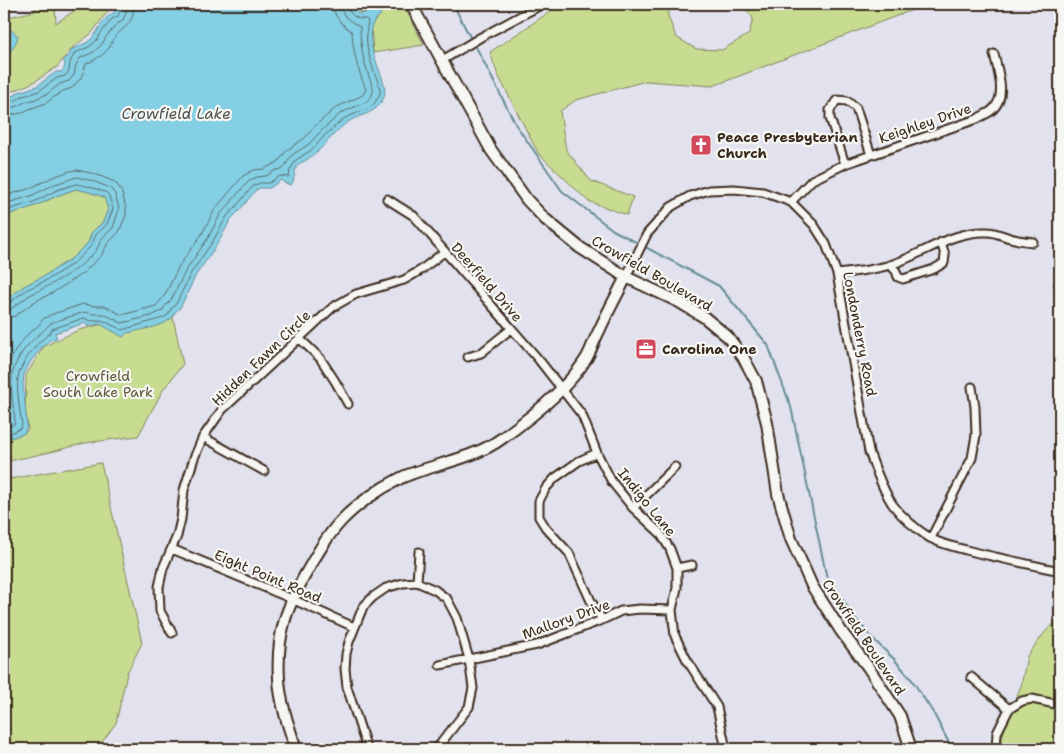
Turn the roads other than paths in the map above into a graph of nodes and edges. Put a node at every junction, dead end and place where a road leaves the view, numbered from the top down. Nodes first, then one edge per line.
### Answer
1 (411, 4) edge
2 (543, 4) edge
3 (994, 54) dead end
4 (441, 61) junction
5 (871, 155) junction
6 (845, 164) junction
7 (387, 199) dead end
8 (791, 202) junction
9 (940, 242) junction
10 (1033, 242) dead end
11 (444, 252) junction
12 (890, 265) junction
13 (837, 274) junction
14 (626, 277) junction
15 (511, 329) junction
16 (299, 338) junction
17 (468, 357) dead end
18 (972, 387) dead end
19 (561, 389) junction
20 (348, 404) dead end
21 (203, 438) junction
22 (597, 453) junction
23 (675, 467) dead end
24 (264, 471) dead end
25 (634, 508) junction
26 (931, 538) junction
27 (172, 549) junction
28 (419, 552) dead end
29 (692, 565) dead end
30 (677, 568) junction
31 (1060, 568) edge
32 (417, 582) junction
33 (292, 599) junction
34 (672, 610) junction
35 (602, 620) junction
36 (354, 627) junction
37 (172, 633) dead end
38 (469, 659) junction
39 (440, 665) dead end
40 (971, 677) dead end
41 (1060, 705) edge
42 (1009, 709) junction
43 (296, 749) edge
44 (367, 749) edge
45 (434, 749) edge
46 (726, 749) edge
47 (911, 749) edge
48 (996, 749) edge

1 - 4 main road, Crowfield Boulevard
2 - 4 street
3 - 5 street, Keighley Drive
4 - 14 main road, Crowfield Boulevard
5 - 6 street, Keighley Drive
5 - 6 street
6 - 8 street, Keighley Drive
7 - 11 street, Deerfield Drive
8 - 13 street, Londonderry Road
8 - 14 street, Londonderry Road
9 - 10 street
9 - 12 street
9 - 12 street
11 - 15 street, Deerfield Drive
11 - 16 street, Hidden Fawn Circle
12 - 13 street
13 - 26 street, Londonderry Road
14 - 19 main road
14 - 47 main road, Crowfield Boulevard
15 - 17 street
15 - 19 street, Deerfield Drive
16 - 20 street
16 - 21 street, Hidden Fawn Circle
18 - 26 street
19 - 22 street, Indigo Lane
19 - 33 main road
21 - 24 street
21 - 27 street, Hidden Fawn Circle
22 - 25 street, Indigo Lane
22 - 35 street
23 - 25 street
25 - 30 street, Indigo Lane
26 - 31 street, Londonderry Road
27 - 33 street, Eight Point Road
27 - 37 street, Hidden Fawn Circle
28 - 32 street
29 - 30 street
30 - 34 street, Indigo Lane
32 - 36 street
32 - 38 street
33 - 36 street, Eight Point Road
33 - 43 main road
34 - 35 street, Mallory Drive
34 - 46 street, Indigo Lane
35 - 38 street, Mallory Drive
36 - 44 street
38 - 39 street, Mallory Drive
38 - 45 street
40 - 42 street
41 - 42 street
42 - 48 street

